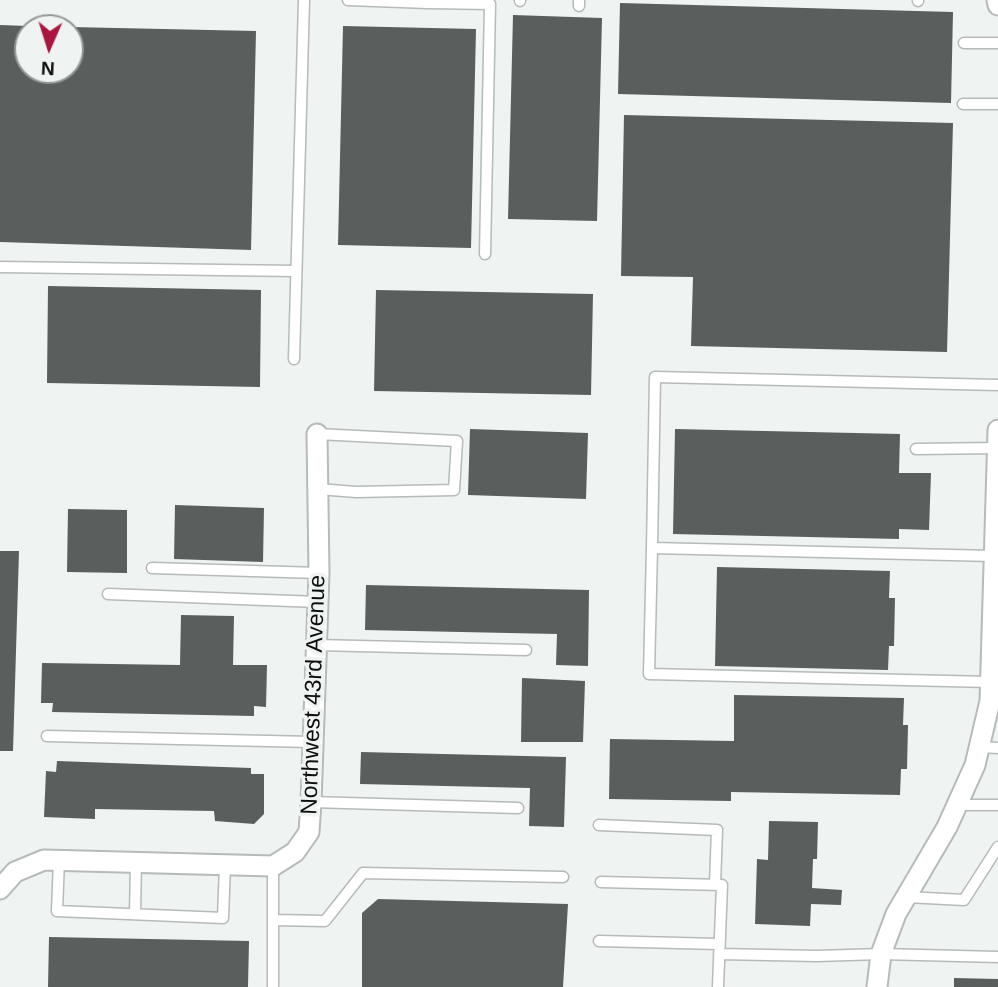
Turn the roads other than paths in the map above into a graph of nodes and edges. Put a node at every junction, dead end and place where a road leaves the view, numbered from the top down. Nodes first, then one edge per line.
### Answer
1 (304, 0) edge
2 (348, 0) edge
3 (428, 2) edge
4 (964, 43) dead end
5 (998, 43) edge
6 (963, 104) dead end
7 (998, 104) edge
8 (485, 254) dead end
9 (0, 267) edge
10 (296, 271) junction
11 (294, 359) dead end
12 (998, 385) edge
13 (998, 430) edge
14 (317, 434) joint
15 (916, 449) dead end
16 (998, 449) edge
17 (318, 489) junction
18 (997, 509) edge
19 (996, 545) edge
20 (652, 548) junction
21 (152, 568) dead end
22 (319, 573) junction
23 (108, 594) dead end
24 (318, 602) junction
25 (316, 645) junction
26 (526, 650) dead end
27 (990, 682) junction
28 (993, 710) edge
29 (47, 736) dead end
30 (312, 742) junction
31 (988, 748) edge
32 (311, 802) junction
33 (957, 805) junction
34 (998, 805) edge
35 (518, 808) dead end
36 (599, 825) dead end
37 (998, 847) edge
38 (59, 860) junction
39 (136, 862) junction
40 (225, 864) junction
41 (273, 866) junction
42 (563, 877) dead end
43 (4, 880) edge
44 (600, 882) dead end
45 (715, 884) junction
46 (906, 897) junction
47 (135, 914) junction
48 (273, 920) junction
49 (599, 942) dead end
50 (719, 949) junction
51 (881, 954) junction
52 (998, 957) edge
53 (273, 986) edge
54 (718, 987) edge
55 (877, 987) edge

1 - 10 lane
2 - 3 lane
3 - 8 lane
4 - 5 lane
6 - 7 lane
9 - 10 lane
10 - 11 lane
12 - 20 lane
13 - 16 street
14 - 17 street, Northwest 43rd Avenue
14 - 17 lane
15 - 16 lane
16 - 18 street
17 - 22 street, Northwest 43rd Avenue
18 - 19 street
19 - 20 lane
19 - 27 street
20 - 27 lane
21 - 22 lane
22 - 24 street, Northwest 43rd Avenue
23 - 24 lane
24 - 25 street, Northwest 43rd Avenue
25 - 26 lane
25 - 30 street, Northwest 43rd Avenue
27 - 28 street
28 - 31 street
29 - 30 lane
30 - 32 street, Northwest 43rd Avenue
31 - 33 street
32 - 35 lane
32 - 41 street, Northwest 43rd Avenue
33 - 34 lane
33 - 46 street
36 - 45 lane
37 - 46 lane
38 - 39 street
38 - 43 street
38 - 47 lane
39 - 40 street
39 - 47 lane
40 - 41 street
40 - 47 lane
41 - 48 lane
42 - 48 lane
44 - 45 lane
45 - 50 lane
46 - 51 street
48 - 53 lane
49 - 50 lane
50 - 51 lane
50 - 54 lane
51 - 52 lane
51 - 55 street

